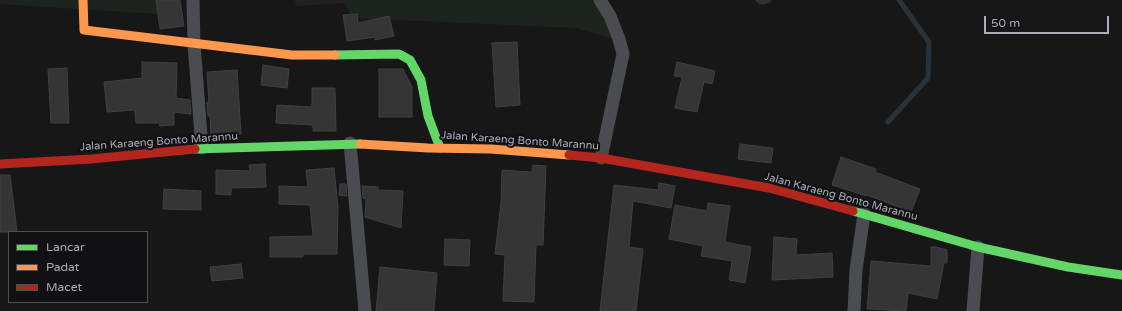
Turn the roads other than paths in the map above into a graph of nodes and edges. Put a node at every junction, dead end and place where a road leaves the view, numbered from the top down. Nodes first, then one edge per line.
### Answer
1 (83, 0) edge
2 (193, 0) edge
3 (600, 0) edge
4 (194, 44) junction
5 (350, 144) junction
6 (202, 148) junction
7 (440, 148) junction
8 (601, 158) junction
9 (0, 164) edge
10 (864, 214) junction
11 (978, 247) junction
12 (1122, 275) edge
13 (365, 311) edge
14 (854, 311) edge
15 (973, 311) edge

1 - 4 main road
2 - 4 street
3 - 8 street
4 - 6 street
4 - 7 main road
5 - 6 main road, Jalan Karaeng Bonto Marannu
5 - 7 main road, Jalan Karaeng Bonto Marannu
5 - 13 street
6 - 9 main road, Jalan Karaeng Bonto Marannu
7 - 8 main road, Jalan Karaeng Bonto Marannu
8 - 10 main road, Jalan Karaeng Bonto Marannu
10 - 11 main road, Jalan Karaeng Bonto Marannu
10 - 14 street
11 - 12 main road, Jalan Karaeng Bonto Marannu
11 - 15 street

